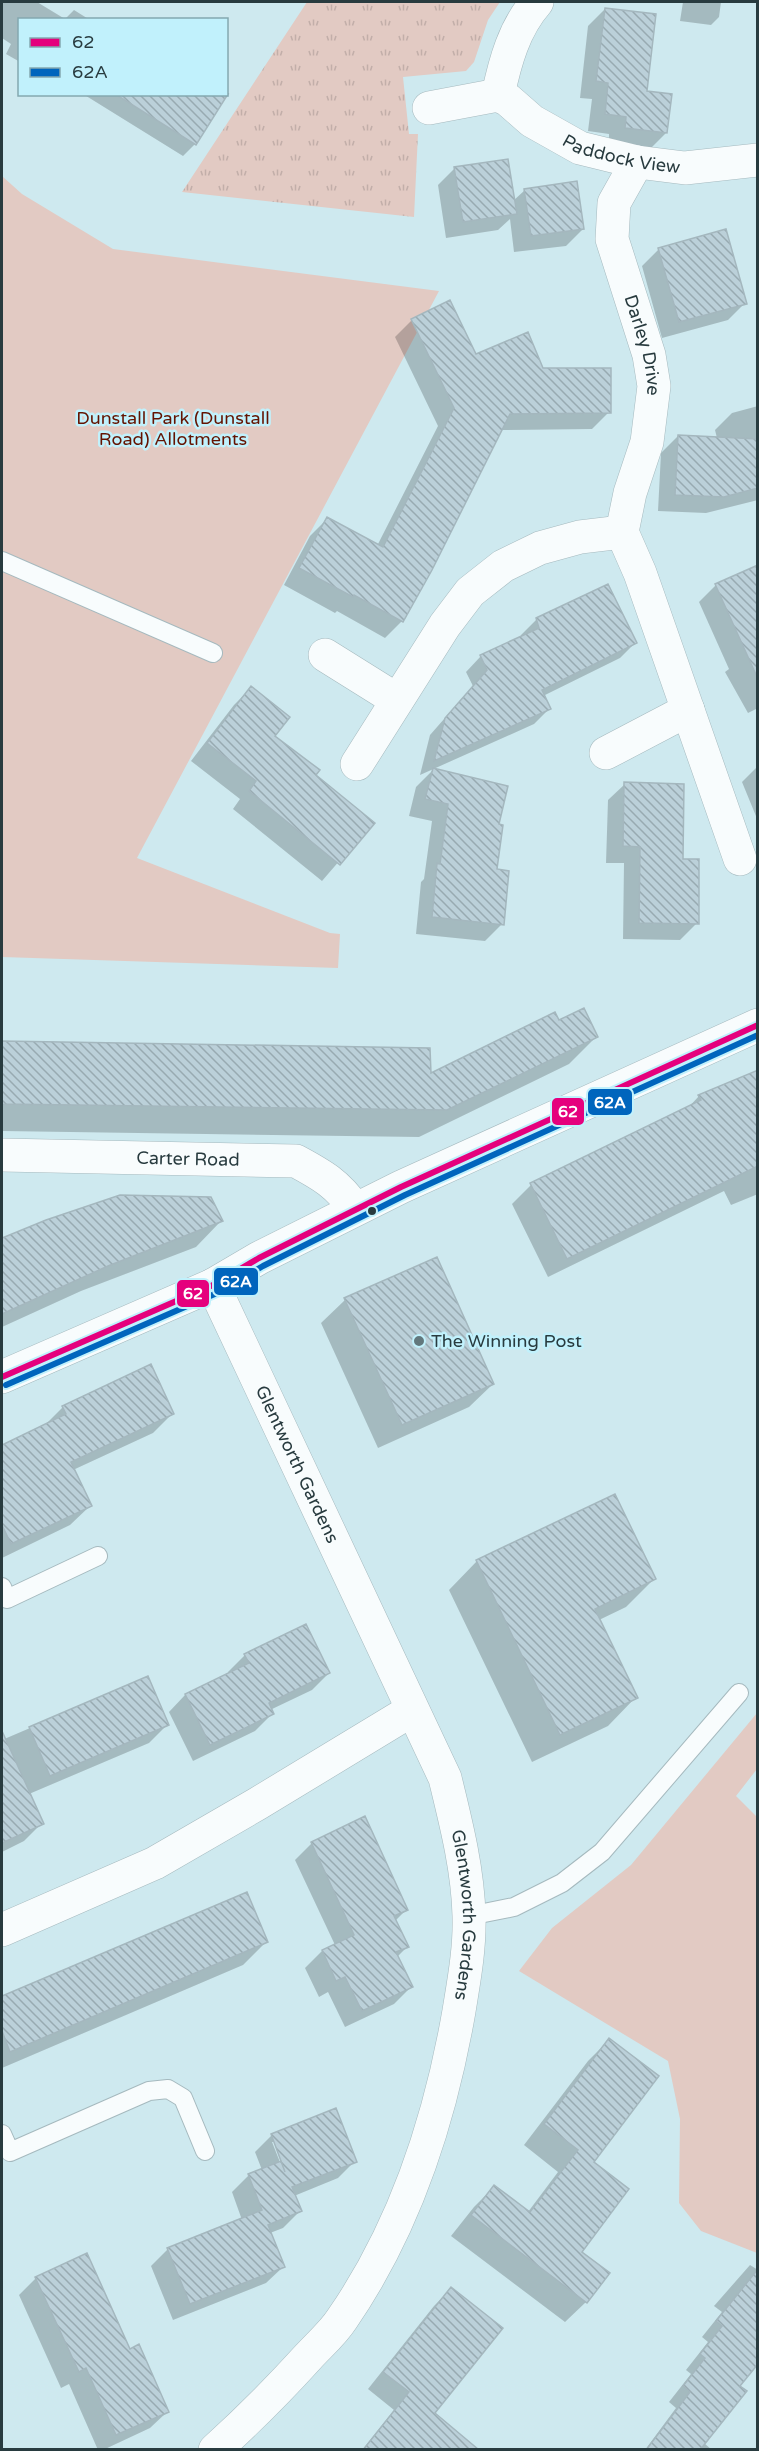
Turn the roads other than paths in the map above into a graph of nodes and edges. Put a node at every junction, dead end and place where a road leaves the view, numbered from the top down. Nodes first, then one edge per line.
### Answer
1 (537, 2) edge
2 (498, 95) junction
3 (429, 108) dead end
4 (758, 160) edge
5 (637, 162) junction
6 (622, 532) junction
7 (2, 561) edge
8 (213, 653) dead end
9 (325, 655) dead end
10 (397, 700) junction
11 (688, 710) junction
12 (606, 753) dead end
13 (357, 765) dead end
14 (740, 859) dead end
15 (758, 1025) edge
16 (2, 1155) edge
17 (355, 1209) junction
18 (213, 1285) junction
19 (2, 1377) edge
20 (98, 1556) dead end
21 (2, 1587) edge
22 (739, 1693) dead end
23 (411, 1710) junction
24 (469, 1916) junction
25 (2, 1930) edge
26 (2, 2134) edge
27 (205, 2151) dead end
28 (215, 2450) edge

1 - 2 street
2 - 3 street
2 - 5 street, Paddock View
4 - 5 street, Paddock View
5 - 6 street, Darley Drive
6 - 10 street
6 - 11 street
7 - 8 lane
9 - 10 street
10 - 13 street
11 - 12 street
11 - 14 street
15 - 17 street
16 - 17 street, Carter Road
17 - 18 street
18 - 19 street
18 - 23 street, Glentworth Gardens
20 - 21 lane
22 - 24 lane
23 - 24 street, Glentworth Gardens
23 - 25 street
24 - 28 street, Glentworth Gardens
26 - 27 lane

